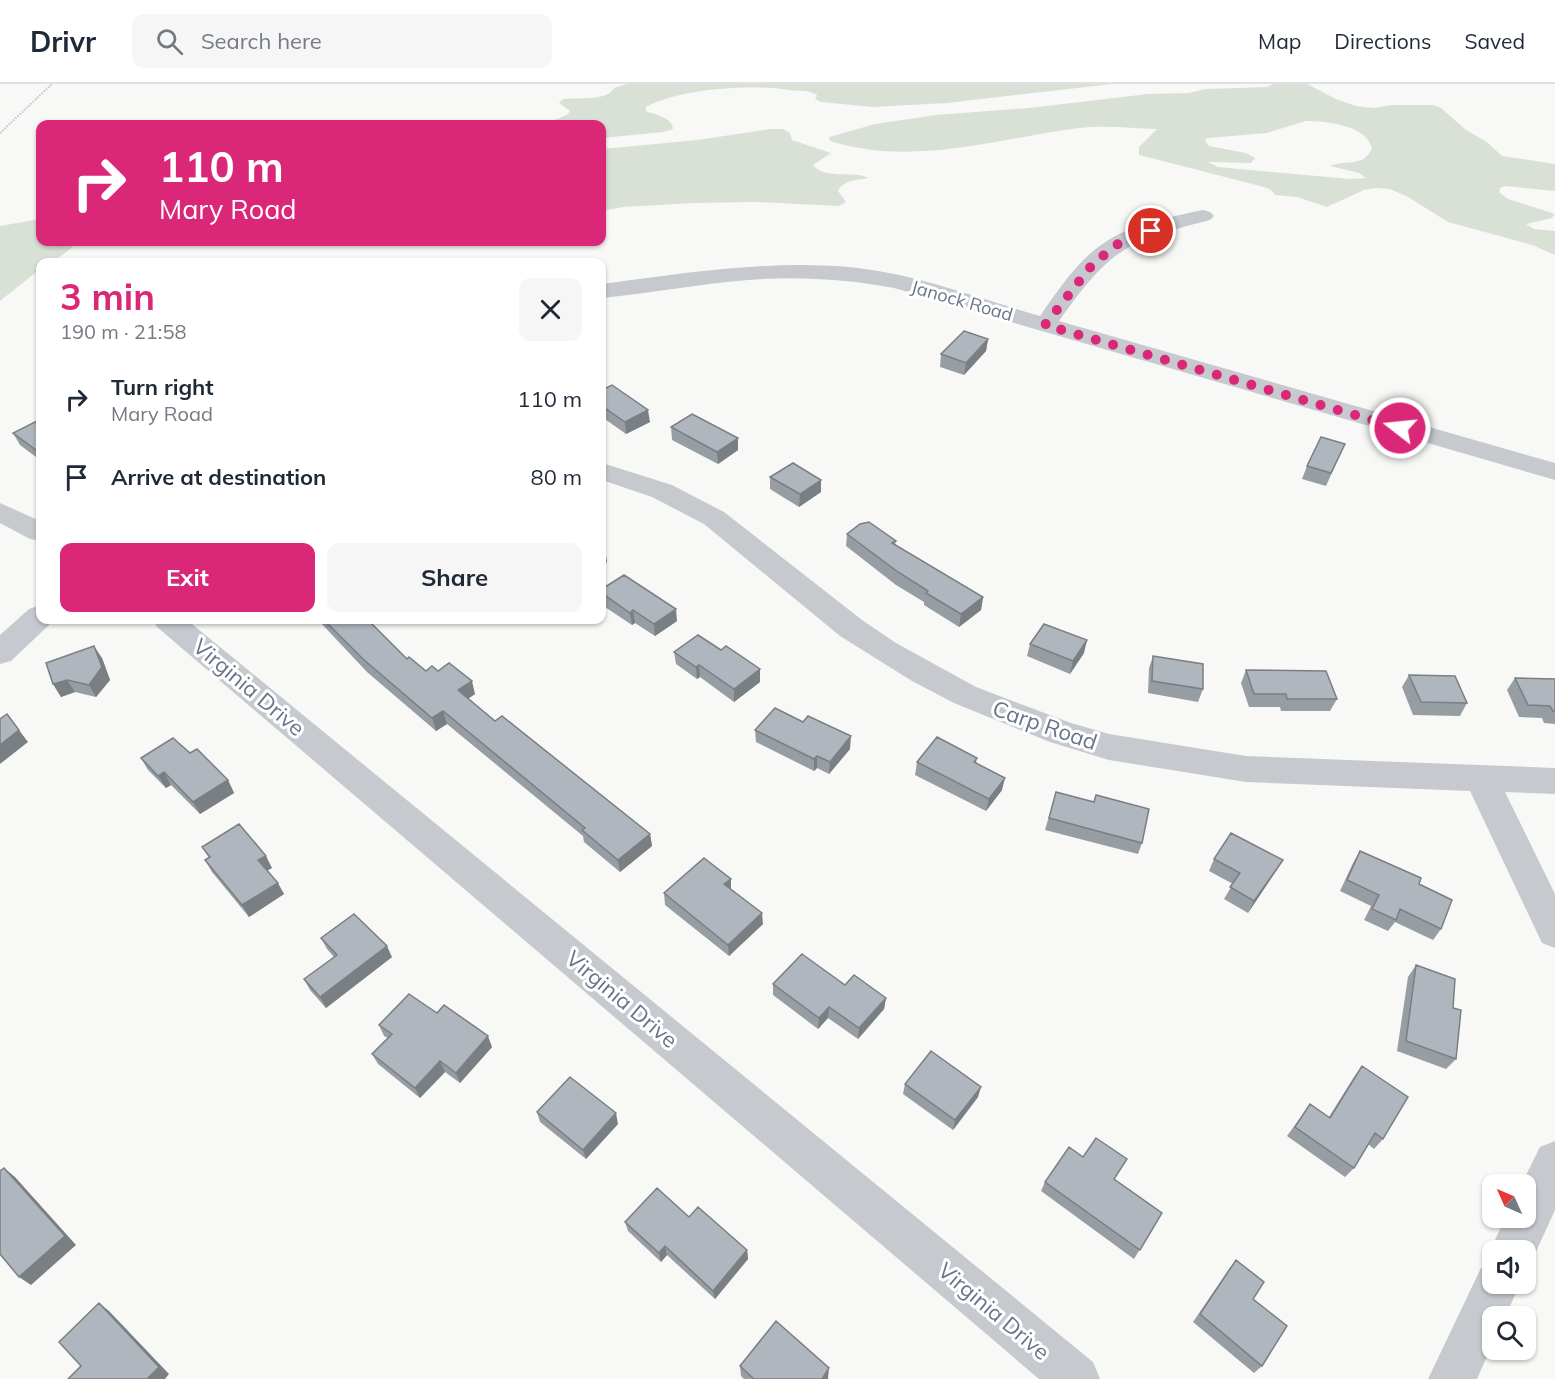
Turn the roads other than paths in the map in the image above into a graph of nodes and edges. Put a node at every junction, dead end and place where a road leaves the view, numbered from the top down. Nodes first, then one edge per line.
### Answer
1 (1203, 216) dead end
2 (606, 291) edge
3 (1045, 325) junction
4 (606, 472) edge
5 (1555, 472) edge
6 (0, 512) edge
7 (36, 530) edge
8 (36, 620) edge
9 (173, 624) edge
10 (0, 653) edge
11 (1481, 778) junction
12 (1555, 781) edge
13 (1555, 932) edge
14 (1555, 1162) edge
15 (1518, 1240) edge
16 (1492, 1294) edge
17 (1076, 1379) edge
18 (1452, 1379) edge

1 - 3 street
2 - 3 street, Janock Road
3 - 5 street, Janock Road
4 - 11 street, Carp Road
6 - 7 street
8 - 10 street
9 - 17 street, Virginia Drive
11 - 12 street, Carp Road
11 - 13 street
14 - 15 street
16 - 18 street

